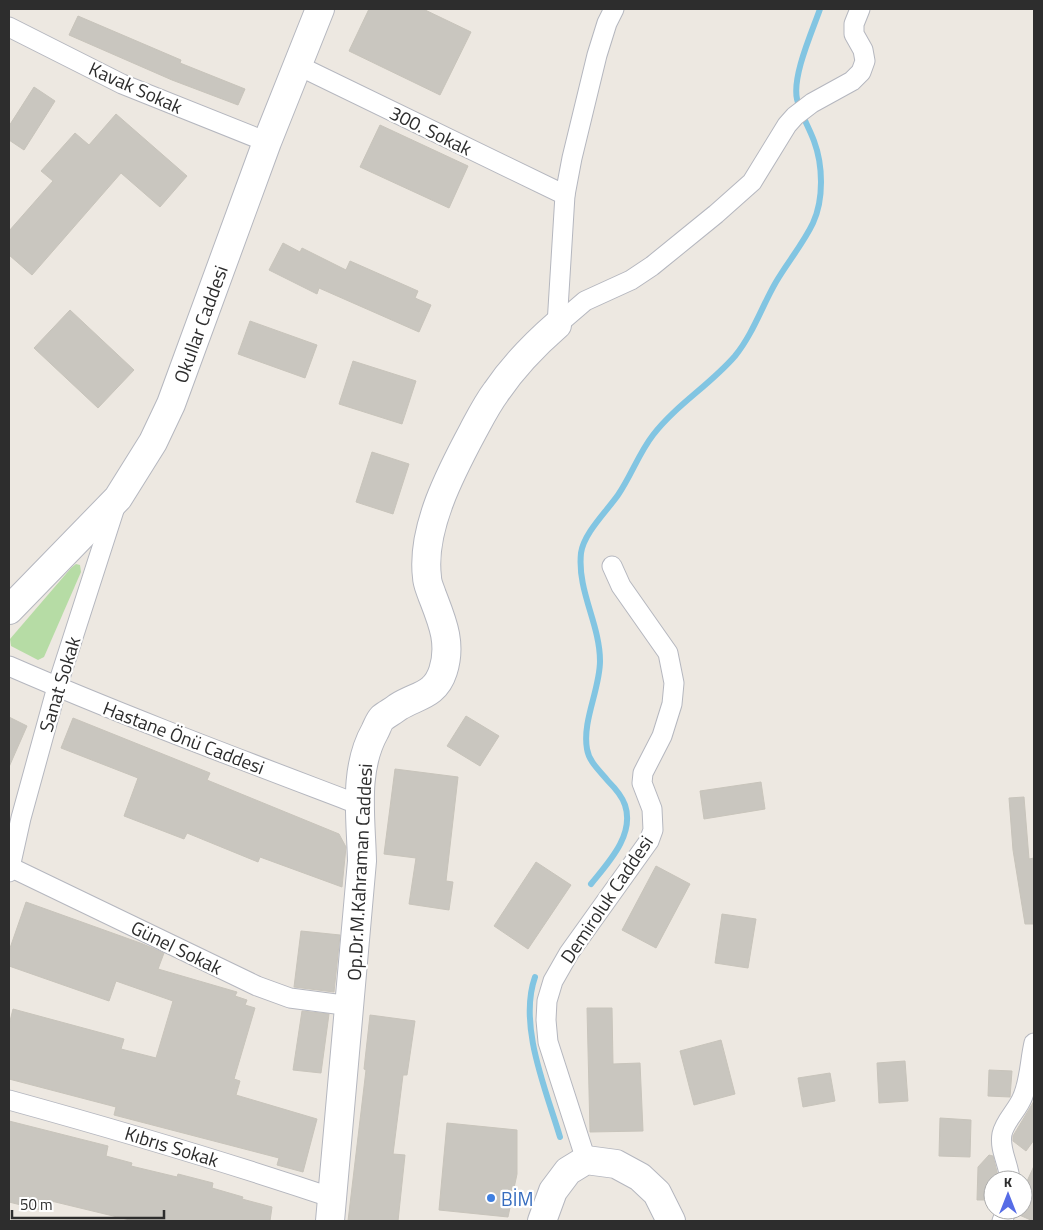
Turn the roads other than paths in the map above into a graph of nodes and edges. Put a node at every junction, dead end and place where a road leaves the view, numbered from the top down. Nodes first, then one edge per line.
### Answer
1 (320, 9) edge
2 (614, 9) edge
3 (860, 9) edge
4 (9, 27) edge
5 (297, 65) junction
6 (267, 142) junction
7 (565, 196) junction
8 (557, 325) junction
9 (118, 498) junction
10 (612, 566) dead end
11 (9, 610) edge
12 (9, 666) edge
13 (56, 687) junction
14 (360, 805) junction
15 (9, 869) edge
16 (351, 1006) junction
17 (1034, 1043) edge
18 (9, 1100) edge
19 (586, 1160) junction
20 (1009, 1170) edge
21 (332, 1210) edge
22 (542, 1221) edge
23 (671, 1221) edge

1 - 5 street, Okullar Caddesi
2 - 7 street
3 - 8 street, Op.Dr.M.Kahraman Caddesi
4 - 6 street, Kavak Sokak
5 - 6 street, Okullar Caddesi
5 - 7 street, 300. Sokak
6 - 9 street, Okullar Caddesi
7 - 8 street
8 - 14 street, Op.Dr.M.Kahraman Caddesi
9 - 11 street, Okullar Caddesi
9 - 13 street, Sanat Sokak
10 - 19 street, Demiroluk Caddesi
12 - 13 street, Hastane Önü Caddesi
13 - 14 street, Hastane Önü Caddesi
13 - 15 street, Sanat Sokak
14 - 16 street, Op.Dr.M.Kahraman Caddesi
15 - 16 street, Günel Sokak
16 - 21 street, Op.Dr.M.Kahraman Caddesi
17 - 20 street
18 - 21 street, Kıbrıs Sokak
19 - 22 street
19 - 23 street

